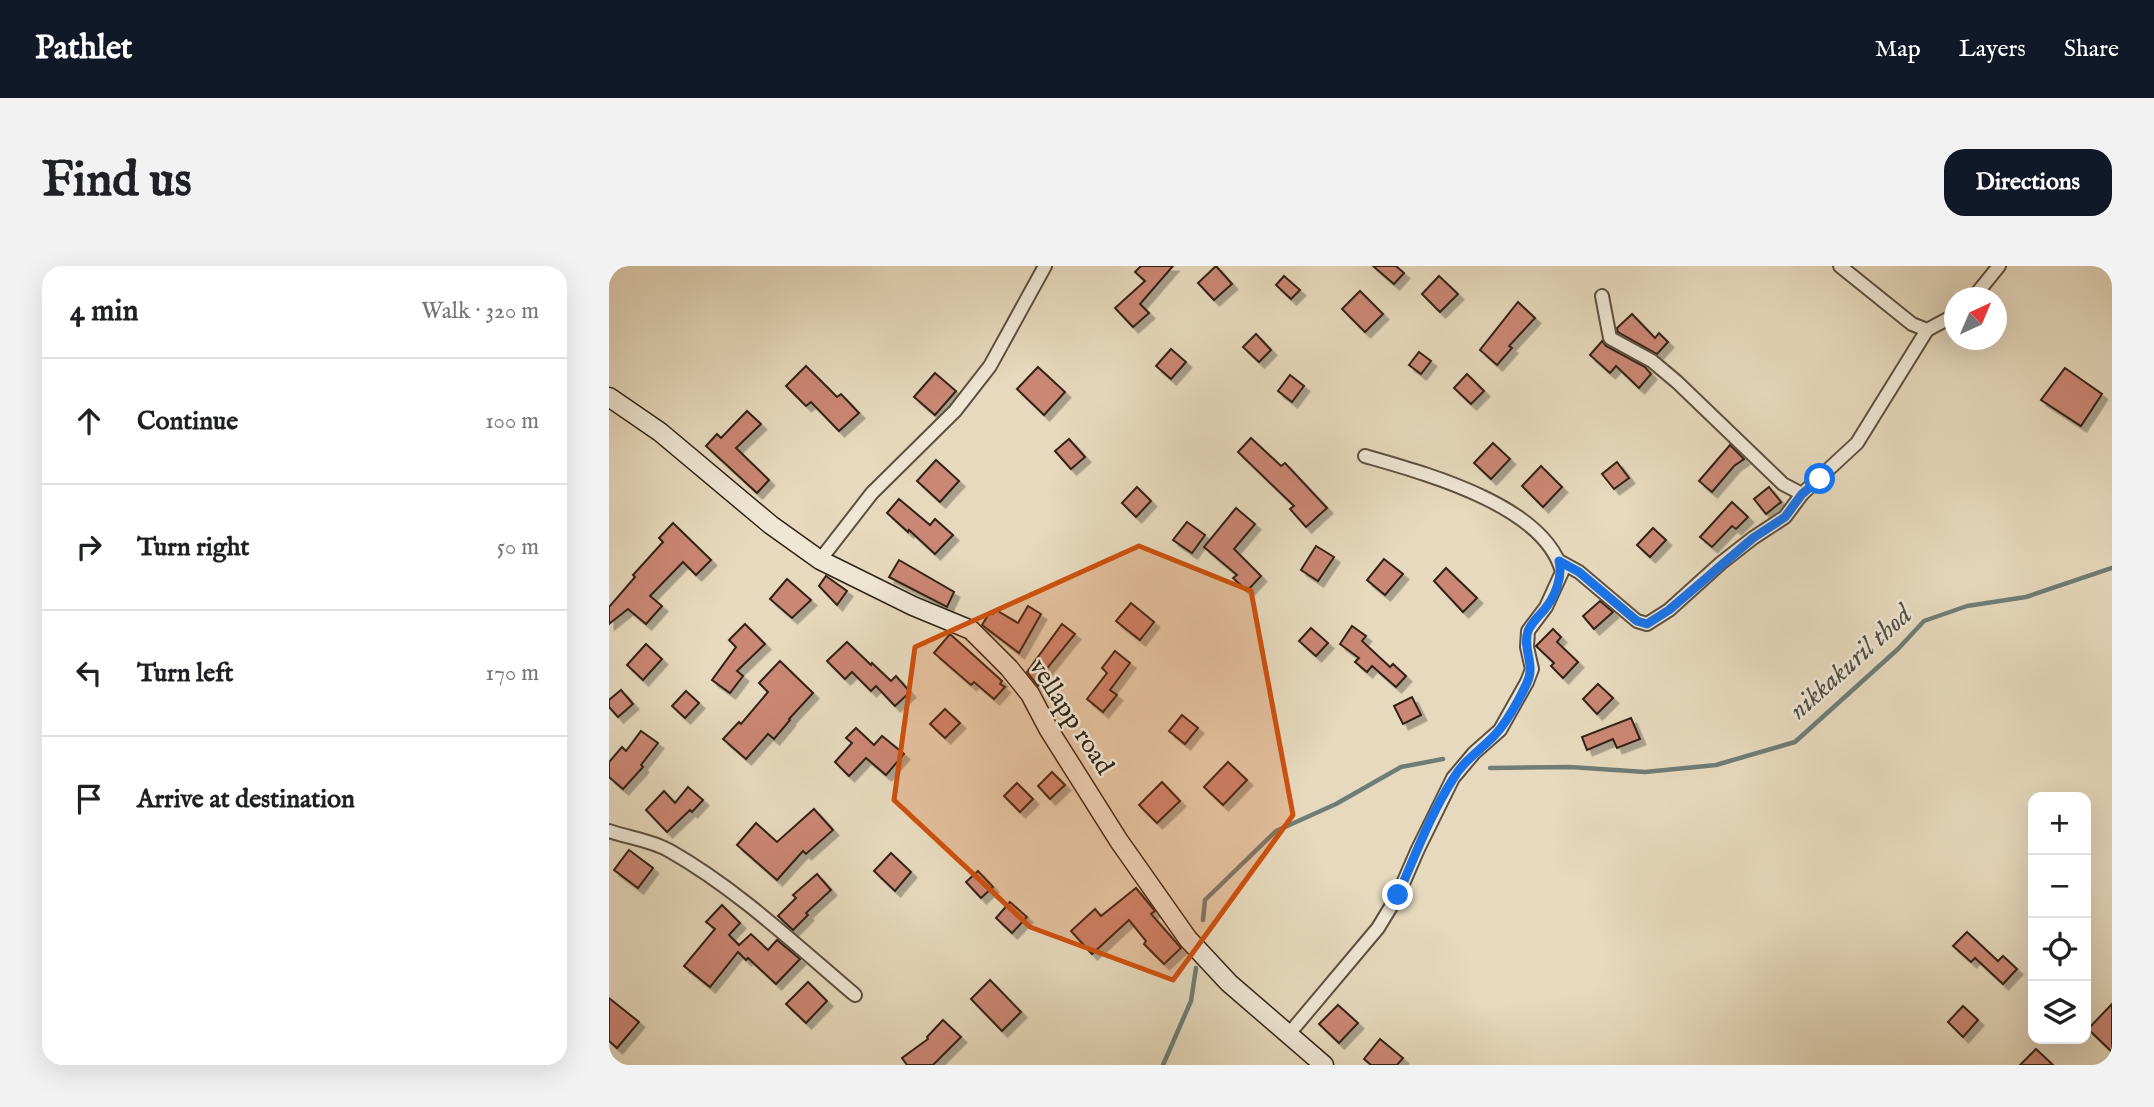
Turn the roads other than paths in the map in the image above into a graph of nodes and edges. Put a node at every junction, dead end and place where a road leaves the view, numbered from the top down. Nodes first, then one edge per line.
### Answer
1 (1045, 266) edge
2 (1840, 266) edge
3 (1999, 266) edge
4 (1982, 287) edge
5 (1602, 296) dead end
6 (1944, 321) edge
7 (1927, 330) junction
8 (609, 397) edge
9 (1365, 456) dead end
10 (1802, 494) junction
11 (820, 560) junction
12 (1559, 561) junction
13 (609, 831) edge
14 (855, 995) dead end
15 (1288, 1035) junction
16 (1324, 1065) edge

1 - 11 street
2 - 7 street
3 - 4 street
5 - 10 street
6 - 7 street
7 - 10 street
8 - 11 main road, vellapp road
9 - 12 street
10 - 12 street
11 - 15 main road, vellapp road
12 - 15 street
13 - 14 street
15 - 16 main road, vellapp road

